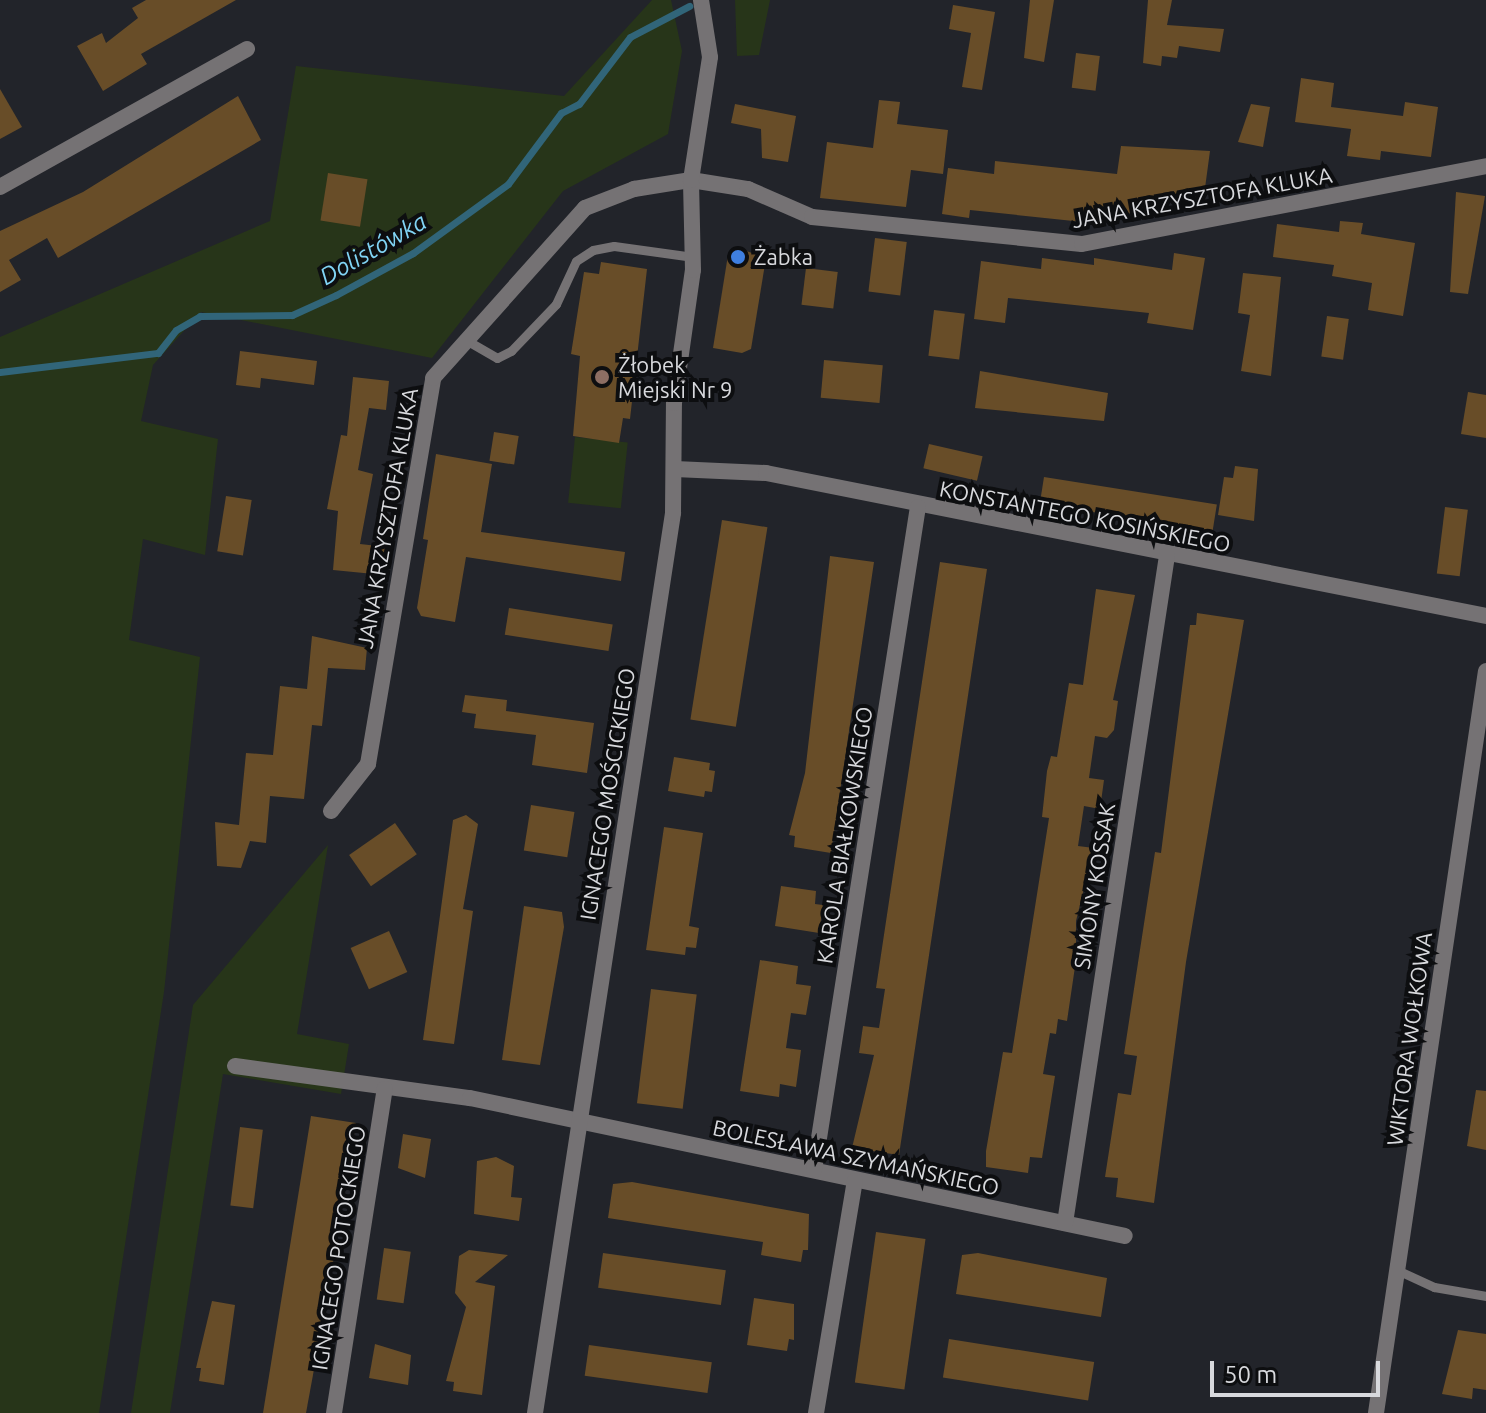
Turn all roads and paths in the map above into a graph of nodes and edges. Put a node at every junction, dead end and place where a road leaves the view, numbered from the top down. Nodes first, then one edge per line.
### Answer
1 (701, 0) edge
2 (247, 49) dead end
3 (1486, 166) edge
4 (691, 180) junction
5 (0, 187) edge
6 (693, 257) junction
7 (466, 340) junction
8 (675, 469) junction
9 (918, 507) junction
10 (1167, 556) junction
11 (1486, 616) edge
12 (1486, 671) edge
13 (331, 811) dead end
14 (235, 1066) dead end
15 (385, 1089) junction
16 (579, 1120) junction
17 (814, 1170) junction
18 (855, 1181) junction
19 (1065, 1223) junction
20 (1125, 1236) dead end
21 (1397, 1270) junction
22 (1486, 1296) edge
23 (334, 1413) edge
24 (535, 1413) edge
25 (816, 1413) edge
26 (1376, 1413) edge

1 - 4 street
2 - 5 street
3 - 4 street, JANA KRZYSZTOFA KLUKA
4 - 6 street, IGNACEGO MOŚCICKIEGO
4 - 7 street, JANA KRZYSZTOFA KLUKA
6 - 7 lane
6 - 8 street, IGNACEGO MOŚCICKIEGO
7 - 13 street, JANA KRZYSZTOFA KLUKA
8 - 9 street, KONSTANTEGO KOSIŃSKIEGO
8 - 16 street, IGNACEGO MOŚCICKIEGO
9 - 10 street, KONSTANTEGO KOSIŃSKIEGO
9 - 17 street, KAROLA BIAŁKOWSKIEGO
10 - 11 street, KONSTANTEGO KOSIŃSKIEGO
10 - 19 street, SIMONY KOSSAK
12 - 21 street, WIKTORA WOŁKOWA
14 - 15 street
15 - 16 street
15 - 23 street, IGNACEGO POTOCKIEGO
16 - 17 street, BOLESŁAWA SZYMAŃSKIEGO
16 - 24 street, IGNACEGO MOŚCICKIEGO
17 - 18 street, BOLESŁAWA SZYMAŃSKIEGO
18 - 19 street, BOLESŁAWA SZYMAŃSKIEGO
18 - 25 street
19 - 20 street, BOLESŁAWA SZYMAŃSKIEGO
21 - 22 lane
21 - 26 street, WIKTORA WOŁKOWA

